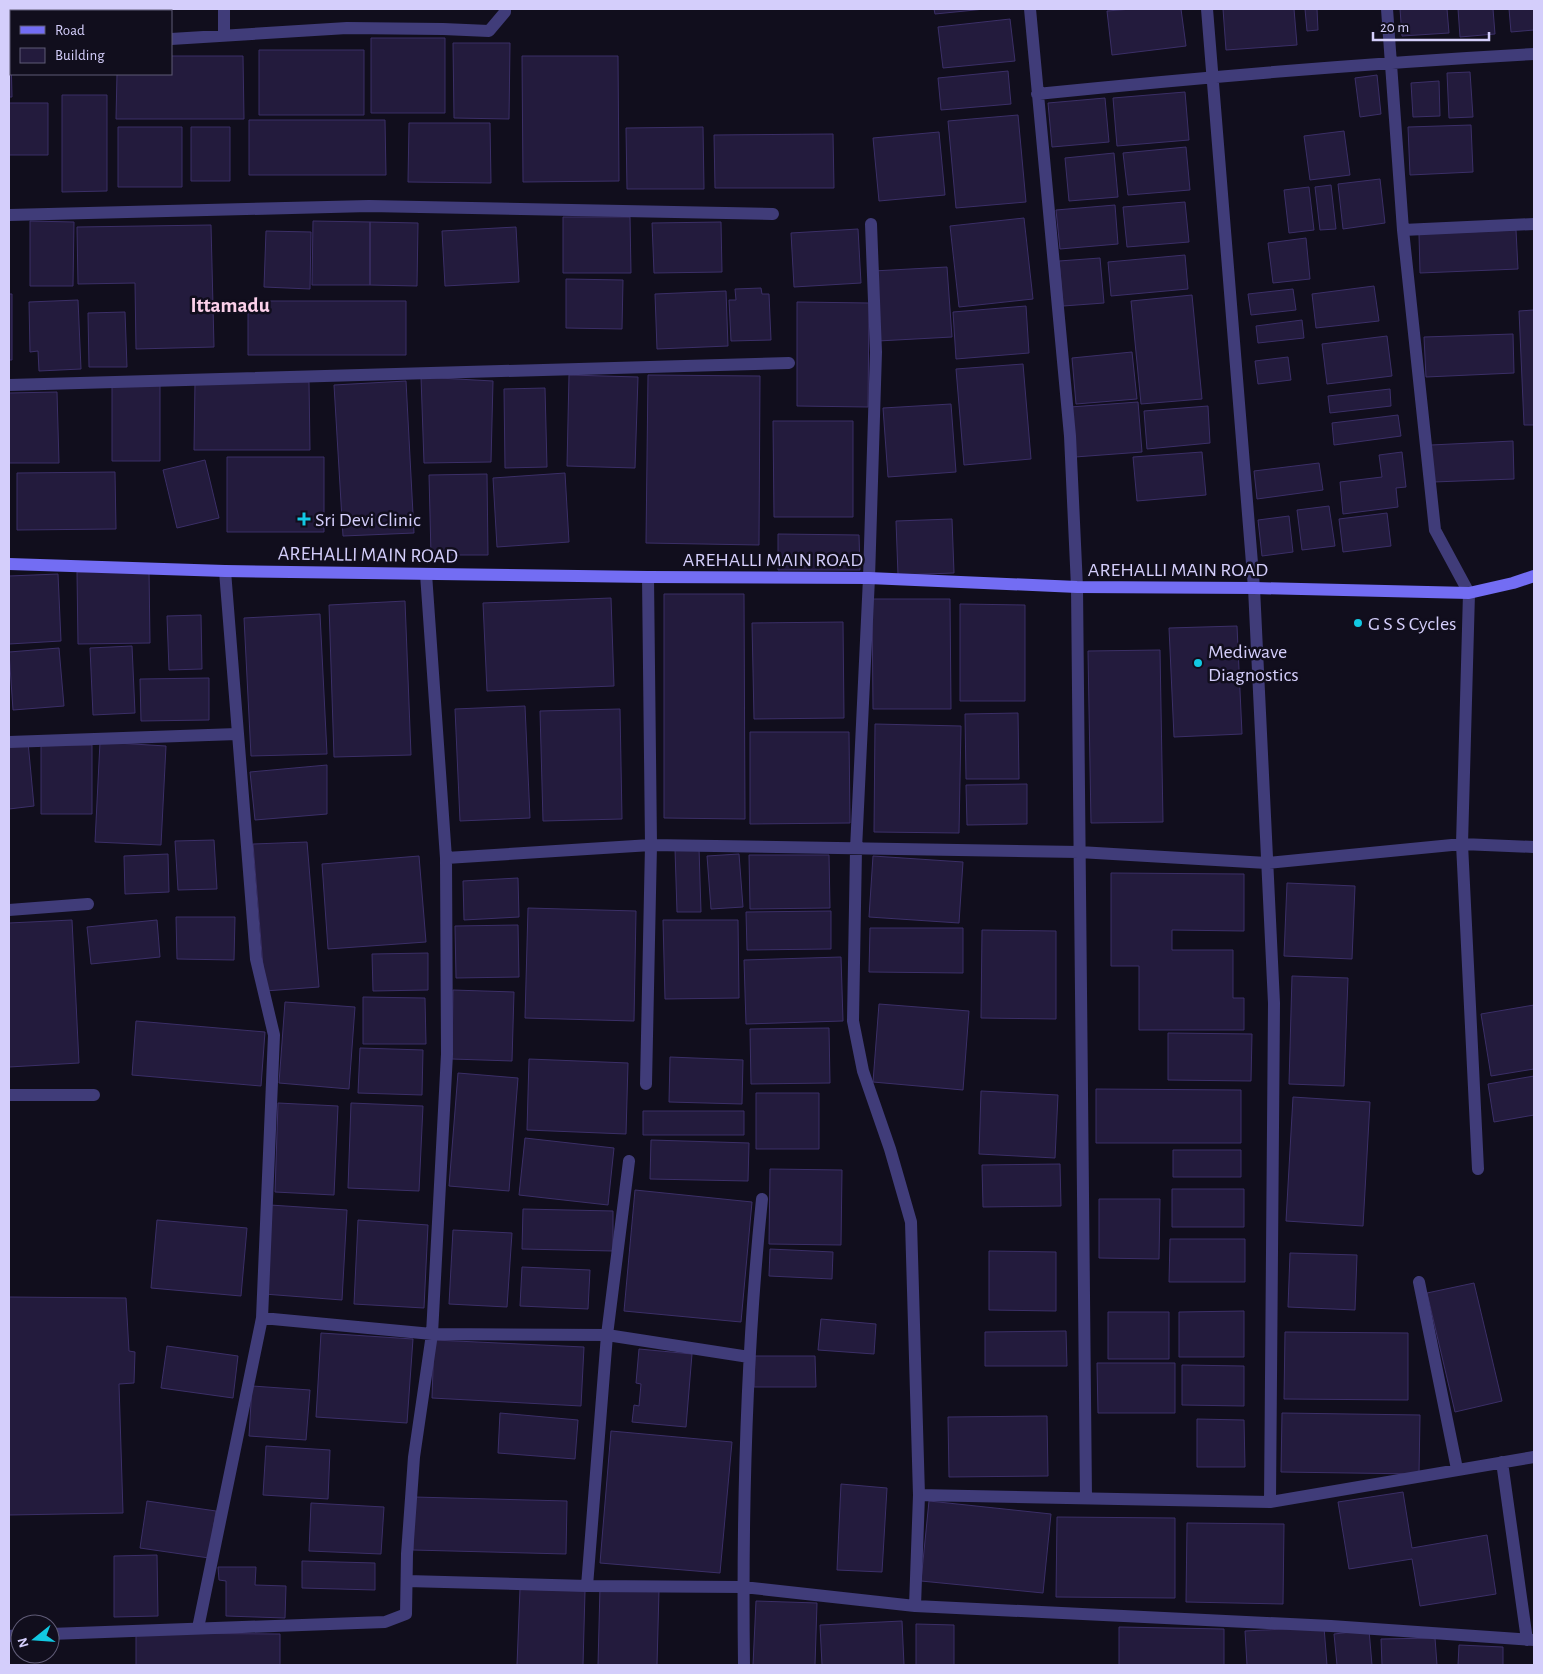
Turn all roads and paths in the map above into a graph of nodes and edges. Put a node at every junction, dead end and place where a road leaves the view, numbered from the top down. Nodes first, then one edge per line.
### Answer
1 (224, 9) edge
2 (505, 9) edge
3 (1030, 9) edge
4 (1207, 9) edge
5 (1387, 9) edge
6 (224, 36) junction
7 (172, 39) edge
8 (1534, 54) edge
9 (1391, 62) junction
10 (1212, 77) junction
11 (1037, 94) junction
12 (773, 214) dead end
13 (9, 215) edge
14 (871, 224) dead end
15 (1534, 224) edge
16 (1403, 230) junction
17 (789, 363) dead end
18 (9, 385) edge
19 (9, 564) edge
20 (224, 571) junction
21 (426, 574) junction
22 (1534, 576) edge
23 (648, 577) junction
24 (869, 578) junction
25 (1077, 587) junction
26 (1254, 588) junction
27 (1469, 593) junction
28 (237, 734) junction
29 (9, 742) edge
30 (1462, 844) junction
31 (651, 845) junction
32 (1534, 847) edge
33 (856, 849) junction
34 (1079, 852) junction
35 (446, 858) junction
36 (1267, 863) junction
37 (88, 904) dead end
38 (9, 910) edge
39 (646, 1084) dead end
40 (9, 1095) edge
41 (94, 1095) dead end
42 (629, 1161) dead end
43 (1478, 1169) dead end
44 (762, 1199) dead end
45 (1419, 1282) dead end
46 (262, 1318) junction
47 (432, 1334) junction
48 (607, 1335) junction
49 (748, 1356) junction
50 (1534, 1456) edge
51 (1502, 1462) junction
52 (1457, 1470) junction
53 (919, 1495) junction
54 (1086, 1498) junction
55 (1270, 1502) junction
56 (407, 1581) junction
57 (587, 1586) junction
58 (744, 1587) junction
59 (915, 1606) junction
60 (198, 1628) junction
61 (60, 1634) edge
62 (1531, 1640) edge
63 (744, 1665) edge

1 - 6 street
2 - 6 street
3 - 11 street
4 - 10 street
5 - 9 street
6 - 7 street
8 - 9 street
9 - 10 street
9 - 16 street
10 - 11 street
10 - 26 street
11 - 25 street
12 - 13 street
14 - 24 street
15 - 16 street
16 - 27 street
17 - 18 street
19 - 20 street, AREHALLI MAIN ROAD
20 - 21 street, AREHALLI MAIN ROAD
20 - 28 street
21 - 23 street, AREHALLI MAIN ROAD
21 - 35 street
22 - 27 street, AREHALLI MAIN ROAD
23 - 24 street, AREHALLI MAIN ROAD
23 - 31 street
24 - 25 street, AREHALLI MAIN ROAD
24 - 33 street
25 - 26 street, AREHALLI MAIN ROAD
25 - 34 street
26 - 27 street, AREHALLI MAIN ROAD
26 - 36 street
27 - 30 street
28 - 29 street
28 - 46 street
30 - 32 street
30 - 36 street
30 - 43 street
31 - 33 street
31 - 35 street
31 - 39 street
33 - 34 street
33 - 53 street
34 - 36 street
34 - 54 street
35 - 47 street
36 - 55 street
37 - 38 street
40 - 41 street
42 - 48 street
44 - 49 street
45 - 52 street
46 - 47 street
46 - 60 street
47 - 48 street
47 - 56 street
48 - 49 street
48 - 57 street
49 - 58 street
50 - 51 street
51 - 52 street
51 - 62 street
52 - 55 street
53 - 54 street
53 - 59 street
54 - 55 street
56 - 57 street
56 - 60 street
57 - 58 street
58 - 59 street
58 - 63 street
59 - 62 street
60 - 61 street

